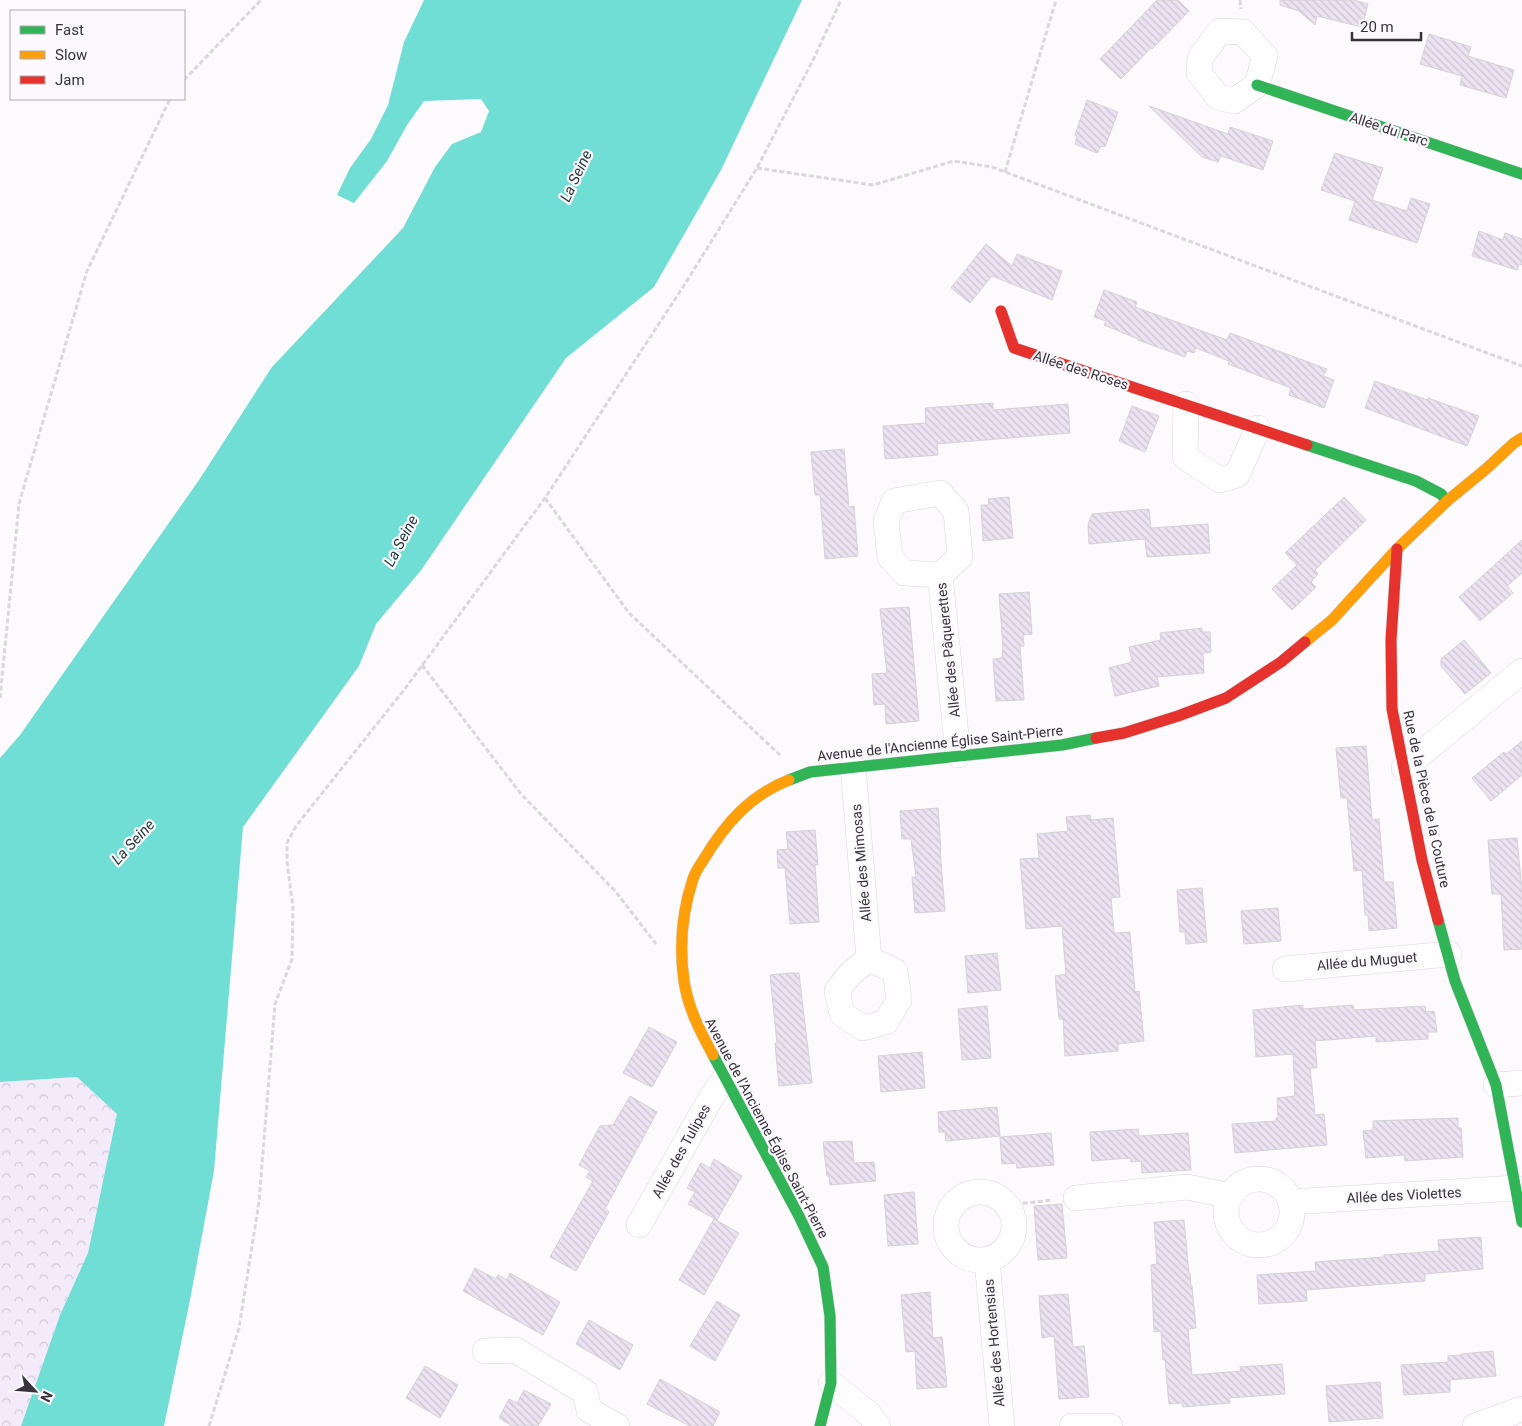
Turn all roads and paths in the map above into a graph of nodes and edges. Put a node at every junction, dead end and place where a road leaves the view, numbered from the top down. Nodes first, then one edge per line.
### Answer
1 (262, 0) edge
2 (841, 0) edge
3 (1056, 0) edge
4 (185, 79) edge
5 (1257, 86) dead end
6 (170, 100) edge
7 (757, 168) junction
8 (1005, 172) junction
9 (1522, 174) edge
10 (1000, 310) dead end
11 (1522, 366) edge
12 (1186, 404) junction
13 (1258, 428) junction
14 (1522, 438) edge
15 (1513, 461) dead end
16 (1486, 469) junction
17 (545, 498) junction
18 (1447, 501) junction
19 (1397, 550) junction
20 (940, 575) dead end
21 (422, 665) junction
22 (1522, 671) edge
23 (0, 698) edge
24 (958, 755) junction
25 (853, 767) junction
26 (1404, 768) junction
27 (793, 779) junction
28 (662, 952) dead end
29 (1449, 954) junction
30 (869, 959) dead end
31 (1285, 969) dead end
32 (726, 1078) junction
33 (1522, 1084) edge
34 (1496, 1085) junction
35 (1516, 1188) junction
36 (1230, 1196) junction
37 (1076, 1198) joint
38 (1291, 1202) junction
39 (1008, 1205) junction
40 (1522, 1222) edge
41 (639, 1226) dead end
42 (987, 1260) junction
43 (485, 1351) dead end
44 (831, 1383) junction
45 (1522, 1409) edge
46 (584, 1418) edge
47 (209, 1426) edge
48 (617, 1426) edge
49 (820, 1426) edge
50 (878, 1426) edge
51 (1002, 1426) edge
52 (1072, 1426) edge
53 (1110, 1426) edge
54 (1475, 1426) edge

1 - 4 path
2 - 7 path
3 - 8 path
5 - 9 street, Allée du Parc
6 - 23 path
7 - 8 path
7 - 17 path
8 - 11 path
10 - 12 street, Allée des Roses
12 - 13 street, Allée des Roses
12 - 13 street
13 - 18 street, Allée des Roses
14 - 16 street, Avenue de l'Ancienne Église Saint-Pierre
15 - 16 street, Avenue de l'Ancienne Église Saint-Pierre
16 - 18 street, Avenue de l'Ancienne Église Saint-Pierre
17 - 21 path
17 - 27 path
18 - 19 street, Avenue de l'Ancienne Église Saint-Pierre
19 - 24 street, Avenue de l'Ancienne Église Saint-Pierre
19 - 26 street, Rue de la Pièce de la Couture
20 - 24 street, Allée des Pâquerettes
21 - 28 path
21 - 47 path
22 - 26 street
24 - 25 street, Avenue de l'Ancienne Église Saint-Pierre
25 - 27 street, Avenue de l'Ancienne Église Saint-Pierre
25 - 30 street, Allée des Mimosas
26 - 29 street, Rue de la Pièce de la Couture
27 - 32 street, Avenue de l'Ancienne Église Saint-Pierre
29 - 31 street, Allée du Muguet
29 - 34 street, Rue de la Pièce de la Couture
32 - 41 street, Allée des Tulipes
32 - 44 street, Avenue de l'Ancienne Église Saint-Pierre
33 - 34 street
34 - 35 street, Rue de la Pièce de la Couture
35 - 38 street, Allée des Violettes
35 - 40 street, Rue de la Pièce de la Couture
36 - 37 street
36 - 38 street
36 - 38 street
37 - 39 path
39 - 42 street, Allée des Hortensias
39 - 42 street, Allée des Hortensias
42 - 51 street, Allée des Hortensias
43 - 46 street
44 - 49 street, Avenue de l'Ancienne Église Saint-Pierre
44 - 50 street
45 - 54 street
46 - 48 street
52 - 53 street

